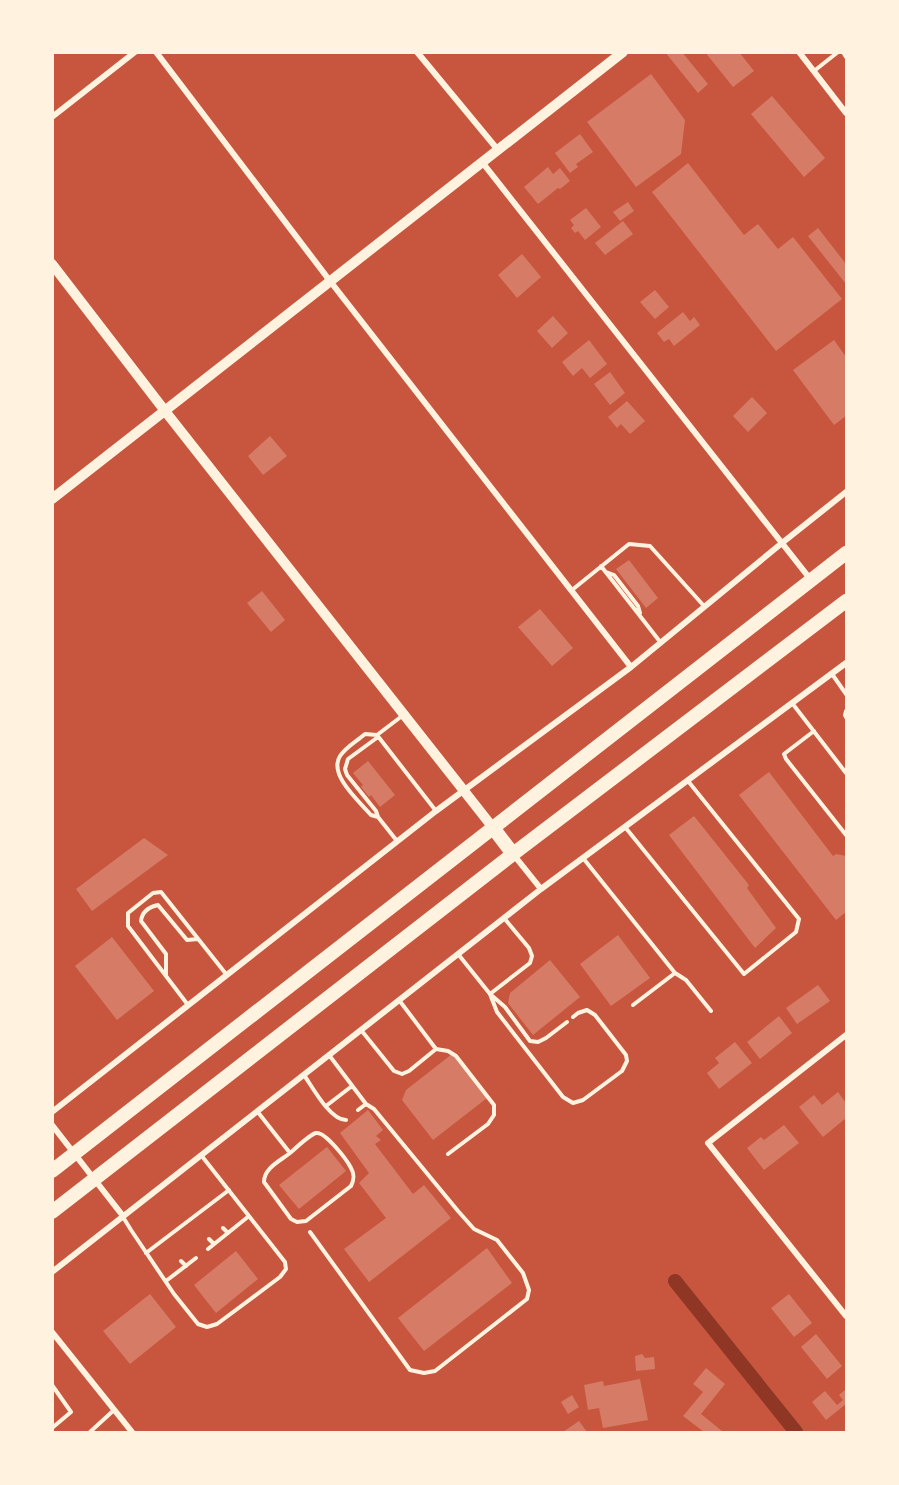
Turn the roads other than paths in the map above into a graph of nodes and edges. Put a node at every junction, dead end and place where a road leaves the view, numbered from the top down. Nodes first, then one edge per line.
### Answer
1 (135, 52) edge
2 (156, 52) edge
3 (417, 52) edge
4 (623, 52) edge
5 (799, 52) edge
6 (838, 52) edge
7 (843, 52) edge
8 (846, 57) edge
9 (814, 71) junction
10 (846, 110) edge
11 (52, 117) edge
12 (498, 150) junction
13 (482, 162) junction
14 (52, 264) edge
15 (330, 281) junction
16 (165, 411) junction
17 (846, 492) edge
18 (52, 499) edge
19 (782, 543) junction
20 (846, 553) edge
21 (601, 567) junction
22 (812, 580) junction
23 (571, 590) junction
24 (846, 602) edge
25 (704, 607) junction
26 (662, 643) junction
27 (846, 663) edge
28 (631, 667) junction
29 (832, 674) junction
30 (846, 694) edge
31 (792, 703) junction
32 (846, 711) edge
33 (404, 714) junction
34 (846, 717) edge
35 (814, 731) junction
36 (377, 736) junction
37 (846, 773) edge
38 (688, 780) junction
39 (464, 790) junction
40 (436, 811) junction
41 (378, 817) junction
42 (625, 827) junction
43 (494, 829) junction
44 (846, 835) edge
45 (397, 841) junction
46 (513, 854) junction
47 (583, 858) junction
48 (541, 889) junction
49 (504, 918) junction
50 (199, 939) junction
51 (458, 954) junction
52 (675, 973) junction
53 (226, 974) junction
54 (166, 977) junction
55 (490, 994) junction
56 (399, 1000) junction
57 (188, 1005) junction
58 (633, 1005) dead end
59 (711, 1011) dead end
60 (573, 1017) dead end
61 (567, 1022) dead end
62 (361, 1030) junction
63 (846, 1035) edge
64 (436, 1049) junction
65 (329, 1055) junction
66 (304, 1075) junction
67 (352, 1086) junction
68 (366, 1104) junction
69 (326, 1106) junction
70 (358, 1110) dead end
71 (257, 1111) junction
72 (52, 1112) edge
73 (346, 1120) dead end
74 (52, 1125) edge
75 (75, 1153) junction
76 (290, 1153) junction
77 (448, 1154) dead end
78 (201, 1155) junction
79 (52, 1171) edge
80 (95, 1179) junction
81 (229, 1190) junction
82 (207, 1207) junction
83 (52, 1212) edge
84 (212, 1213) dead end
85 (123, 1216) junction
86 (249, 1216) junction
87 (193, 1218) junction
88 (197, 1223) dead end
89 (182, 1226) junction
90 (223, 1228) dead end
91 (186, 1232) dead end
92 (310, 1232) dead end
93 (228, 1233) junction
94 (165, 1239) junction
95 (209, 1239) dead end
96 (214, 1244) junction
97 (169, 1245) dead end
98 (208, 1249) dead end
99 (146, 1253) junction
100 (196, 1258) dead end
101 (182, 1261) dead end
102 (186, 1266) junction
103 (52, 1272) edge
104 (166, 1281) junction
105 (846, 1316) edge
106 (52, 1332) edge
107 (52, 1385) edge
108 (114, 1410) junction
109 (52, 1428) edge
110 (90, 1432) edge
111 (132, 1432) edge

1 - 11 street
2 - 15 street
3 - 12 street
4 - 12 street
5 - 9 street
6 - 9 lane
7 - 8 lane
9 - 10 street
12 - 13 street
13 - 15 street
13 - 19 street
14 - 16 street
15 - 16 street
15 - 23 street
16 - 18 street
16 - 33 street
17 - 19 street
19 - 22 street
19 - 25 street
20 - 22 highway
21 - 23 lane
21 - 25 lane
21 - 26 lane
22 - 43 highway
23 - 28 street
24 - 46 highway
25 - 26 street
26 - 28 street
27 - 29 street
28 - 39 street
29 - 30 lane
29 - 31 street
31 - 35 lane
31 - 38 street
32 - 34 lane
33 - 36 lane
33 - 39 street
35 - 37 lane
35 - 44 lane
36 - 40 lane
36 - 41 lane
36 - 41 lane
38 - 42 street
38 - 42 lane
39 - 40 street
39 - 43 street
40 - 45 street
41 - 45 lane
42 - 47 street
43 - 46 highway
43 - 75 highway
45 - 53 street
46 - 48 street
46 - 80 highway
47 - 48 street
47 - 52 lane
48 - 49 street
49 - 51 street
49 - 55 lane
50 - 53 lane
50 - 54 lane
50 - 54 lane
51 - 55 lane
51 - 56 street
52 - 58 lane
52 - 59 lane
53 - 57 street
54 - 57 lane
55 - 60 lane
55 - 61 lane
56 - 62 street
56 - 64 lane
57 - 72 street
62 - 64 lane
62 - 65 street
63 - 105 street
64 - 77 lane
65 - 66 street
65 - 67 lane
66 - 69 lane
66 - 71 street
67 - 68 lane
67 - 69 lane
68 - 70 lane
68 - 92 lane
69 - 73 lane
71 - 76 lane
71 - 78 street
74 - 75 street
75 - 79 highway
75 - 80 street
76 - 76 lane
78 - 81 lane
78 - 85 street
80 - 83 highway
80 - 85 street
81 - 82 lane
81 - 86 lane
82 - 84 lane
82 - 87 lane
85 - 99 lane
85 - 103 street
86 - 93 lane
86 - 104 lane
87 - 88 lane
87 - 89 lane
89 - 91 lane
89 - 94 lane
90 - 93 lane
93 - 96 lane
94 - 97 lane
94 - 99 lane
95 - 96 lane
96 - 98 lane
99 - 104 lane
100 - 102 lane
101 - 102 lane
102 - 104 lane
106 - 108 street
107 - 109 lane
108 - 110 lane
108 - 111 street

